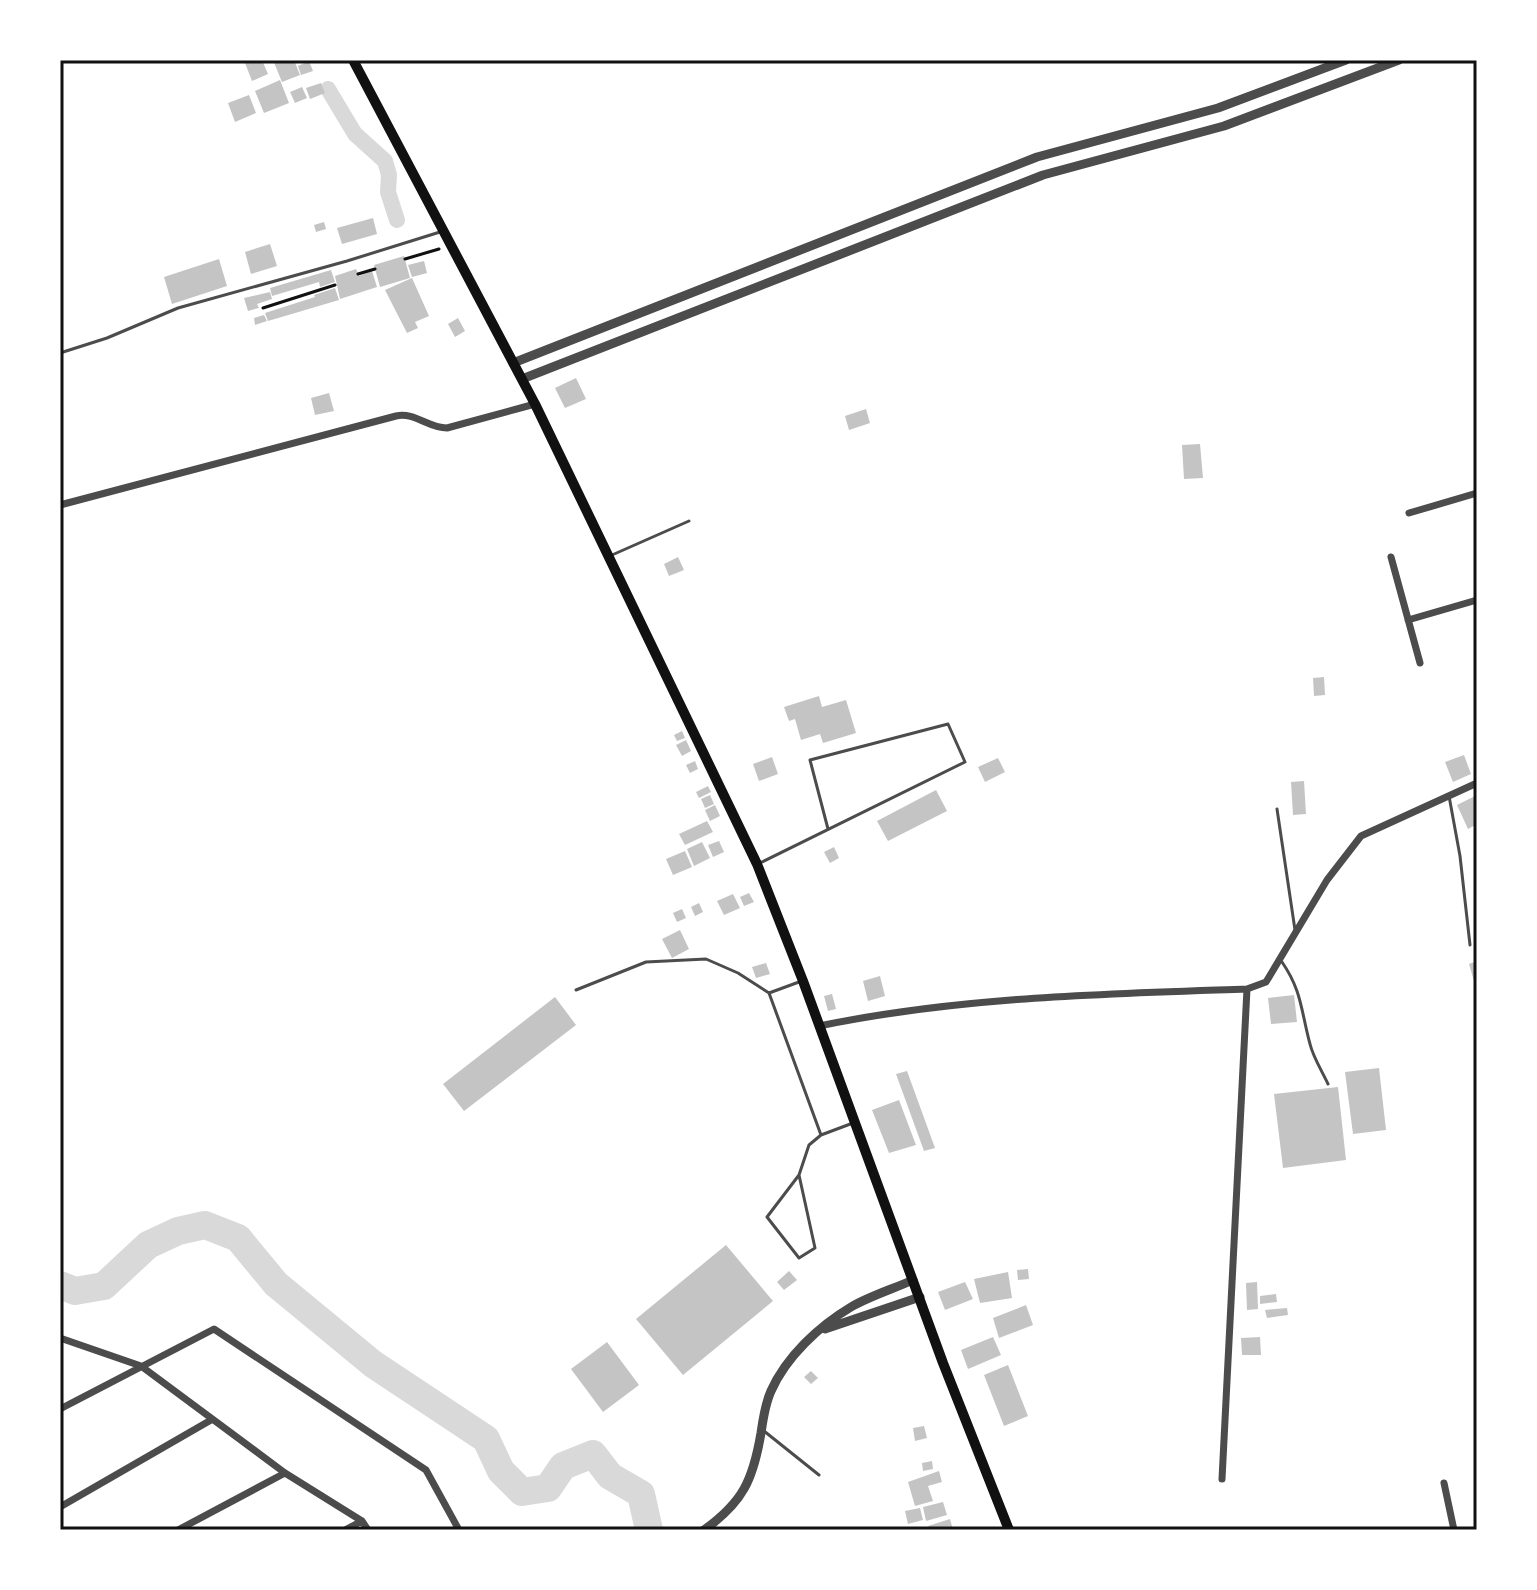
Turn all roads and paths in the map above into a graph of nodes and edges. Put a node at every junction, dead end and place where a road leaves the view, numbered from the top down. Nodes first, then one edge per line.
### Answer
1 (353, 60) edge
2 (1346, 60) edge
3 (1399, 60) edge
4 (936, 196) junction
5 (943, 214) junction
6 (443, 230) junction
7 (451, 245) junction
8 (405, 259) dead end
9 (375, 269) dead end
10 (358, 274) dead end
11 (335, 285) dead end
12 (263, 308) dead end
13 (60, 353) edge
14 (513, 363) junction
15 (522, 379) junction
16 (535, 404) junction
17 (1477, 493) edge
18 (60, 505) edge
19 (1409, 513) dead end
20 (689, 521) dead end
21 (609, 557) junction
22 (1391, 557) dead end
23 (1477, 600) edge
24 (1408, 620) junction
25 (1420, 663) dead end
26 (1477, 783) edge
27 (1449, 796) junction
28 (1277, 809) dead end
29 (828, 829) junction
30 (757, 864) junction
31 (1296, 934) junction
32 (1470, 945) dead end
33 (1281, 960) junction
34 (803, 981) junction
35 (1247, 989) junction
36 (576, 990) dead end
37 (769, 993) junction
38 (819, 1026) junction
39 (1328, 1084) dead end
40 (854, 1123) junction
41 (821, 1135) junction
42 (799, 1175) junction
43 (913, 1280) junction
44 (920, 1297) junction
45 (818, 1331) junction
46 (60, 1338) edge
47 (141, 1366) junction
48 (60, 1409) edge
49 (211, 1420) junction
50 (761, 1428) junction
51 (285, 1473) junction
52 (819, 1475) dead end
53 (1222, 1479) dead end
54 (1444, 1483) dead end
55 (60, 1507) edge
56 (362, 1521) junction
57 (178, 1530) edge
58 (345, 1530) edge
59 (368, 1530) edge
60 (459, 1530) edge
61 (704, 1530) edge
62 (1009, 1530) edge
63 (1454, 1530) edge

1 - 6 main road
2 - 4 street
3 - 5 street
4 - 5 street
4 - 14 street
5 - 15 street
6 - 7 main road
6 - 13 lane
7 - 8 path
7 - 14 main road
9 - 10 path
11 - 12 path
14 - 15 main road
15 - 16 main road
16 - 18 street
16 - 21 main road
17 - 19 street
20 - 21 lane
21 - 30 main road
22 - 24 street
23 - 24 street
24 - 25 street
26 - 27 street
27 - 31 street
27 - 32 lane
28 - 31 lane
29 - 29 lane
29 - 30 lane
30 - 34 main road
31 - 33 street
33 - 35 street
33 - 39 lane
34 - 37 lane
34 - 38 main road
35 - 38 street
35 - 53 street
36 - 37 lane
37 - 41 lane
38 - 40 main road
40 - 41 lane
40 - 43 main road
41 - 42 lane
42 - 42 lane
43 - 44 main road
43 - 45 street
44 - 45 street
44 - 62 main road
45 - 50 street
46 - 47 street
47 - 48 street
47 - 49 street
47 - 60 street
49 - 51 street
49 - 55 street
50 - 52 lane
50 - 61 street
51 - 56 street
51 - 57 street
54 - 63 street
56 - 58 street
56 - 59 street

